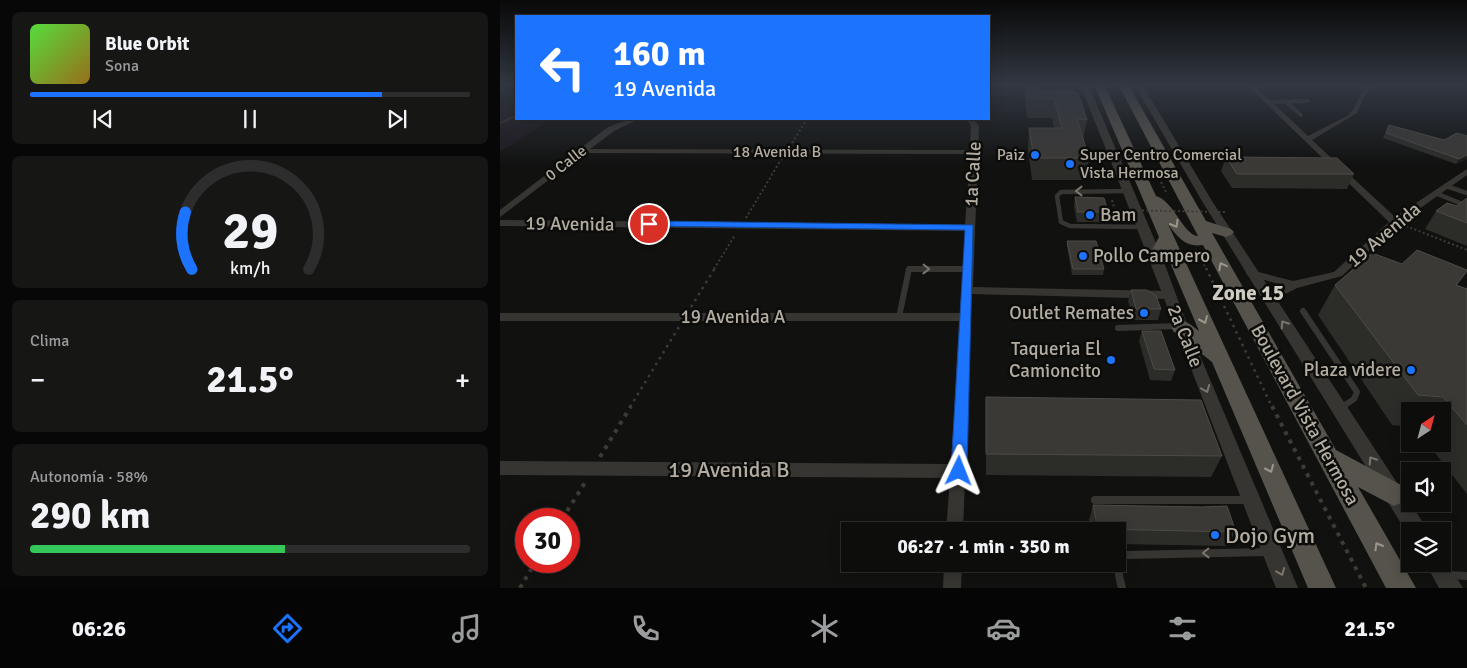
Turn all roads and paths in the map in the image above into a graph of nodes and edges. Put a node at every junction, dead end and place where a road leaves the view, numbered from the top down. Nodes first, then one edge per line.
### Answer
1 (1116, 111) edge
2 (1116, 111) edge
3 (1123, 111) edge
4 (1148, 111) edge
5 (1278, 111) edge
6 (1297, 111) edge
7 (1356, 111) edge
8 (1301, 115) dead end
9 (634, 120) edge
10 (971, 120) edge
11 (1154, 132) junction
12 (1308, 139) junction
13 (581, 151) junction
14 (974, 152) junction
15 (1156, 163) dead end
16 (1467, 170) edge
17 (1446, 186) junction
18 (1128, 191) junction
19 (1467, 193) edge
20 (1435, 194) junction
21 (1149, 195) junction
22 (1111, 197) dead end
23 (1169, 199) dead end
24 (1174, 206) dead end
25 (1467, 206) edge
26 (1225, 212) dead end
27 (500, 214) edge
28 (1178, 214) dead end
29 (1395, 222) junction
30 (500, 223) edge
31 (1143, 227) junction
32 (970, 228) junction
33 (1226, 232) junction
34 (1200, 234) junction
35 (1166, 238) junction
36 (1467, 250) edge
37 (1156, 257) junction
38 (968, 269) junction
39 (1251, 272) junction
40 (1294, 285) junction
41 (967, 290) junction
42 (1169, 295) junction
43 (1268, 298) junction
44 (1303, 312) dead end
45 (500, 317) edge
46 (899, 317) junction
47 (966, 317) junction
48 (1180, 326) junction
49 (1118, 328) dead end
50 (1221, 359) junction
51 (1339, 410) junction
52 (1327, 457) junction
53 (500, 468) edge
54 (959, 471) junction
55 (1394, 494) junction
56 (1095, 500) dead end
57 (1251, 500) junction
58 (956, 522) edge
59 (1411, 522) edge
60 (1272, 551) junction
61 (953, 572) edge
62 (529, 573) edge
63 (1444, 576) edge
64 (1467, 576) edge
65 (520, 588) edge
66 (952, 588) edge
67 (1122, 588) edge
68 (1287, 588) edge
69 (1322, 588) edge
70 (1366, 588) edge
71 (1402, 588) edge

1 - 21 main road, Boulevard Vista Hermosa
2 - 18 street, 2a Calle
3 - 11 main road, Boulevard Vista Hermosa
4 - 11 street
5 - 12 street
6 - 8 lane
7 - 12 street
9 - 13 street, 0 Calle
10 - 14 street, 1a Calle
11 - 33 street
11 - 34 main road, Boulevard Vista Hermosa
12 - 29 street
13 - 14 street, 18 Avenida B
13 - 27 street, 0 Calle
14 - 32 street, 1a Calle
15 - 23 path
16 - 17 street, 19 Avenida
17 - 19 lane
17 - 20 street, 19 Avenida
18 - 31 street, 2a Calle
18 -> 31 lane
20 - 25 lane
20 - 29 street, 19 Avenida
21 -> 34 main road
21 - 35 main road, Boulevard Vista Hermosa
22 - 26 path, bridge
24 - 28 path
29 - 36 path
29 - 40 street, 19 Avenida
30 - 32 street, 19 Avenida
31 - 37 street, 2a Calle
32 - 38 street, 1a Calle
33 - 34 main road
33 - 39 street
52 -> 34 main road, Boulevard Vista Hermosa
34 - 70 path
35 - 37 main road
35 -> 50 main road, Boulevard Vista Hermosa
37 - 42 street, 2a Calle
38 - 41 street, 1a Calle
46 -> 38 lane
39 - 40 street
39 - 43 street
40 - 43 street, 19 Avenida
41 - 42 street
41 - 47 street, 1a Calle
42 - 48 street, 2a Calle
51 -> 43 street
44 - 51 lane
45 - 46 street, 19 Avenida A
46 - 47 street, 19 Avenida A
47 - 54 street, 1a Calle
48 - 49 lane
48 - 50 main road
48 -> 57 street, 2a Calle
50 -> 69 main road, Boulevard Vista Hermosa
55 -> 51 street
52 - 55 main road
71 -> 52 main road, Boulevard Vista Hermosa
53 - 54 street, 19 Avenida B
54 - 58 street, 1a Calle
55 - 59 street
56 - 57 lane
57 - 60 street, 2a Calle
60 -> 67 lane
60 -> 68 street, 2a Calle
61 - 66 street
62 - 65 path
63 - 64 lane

